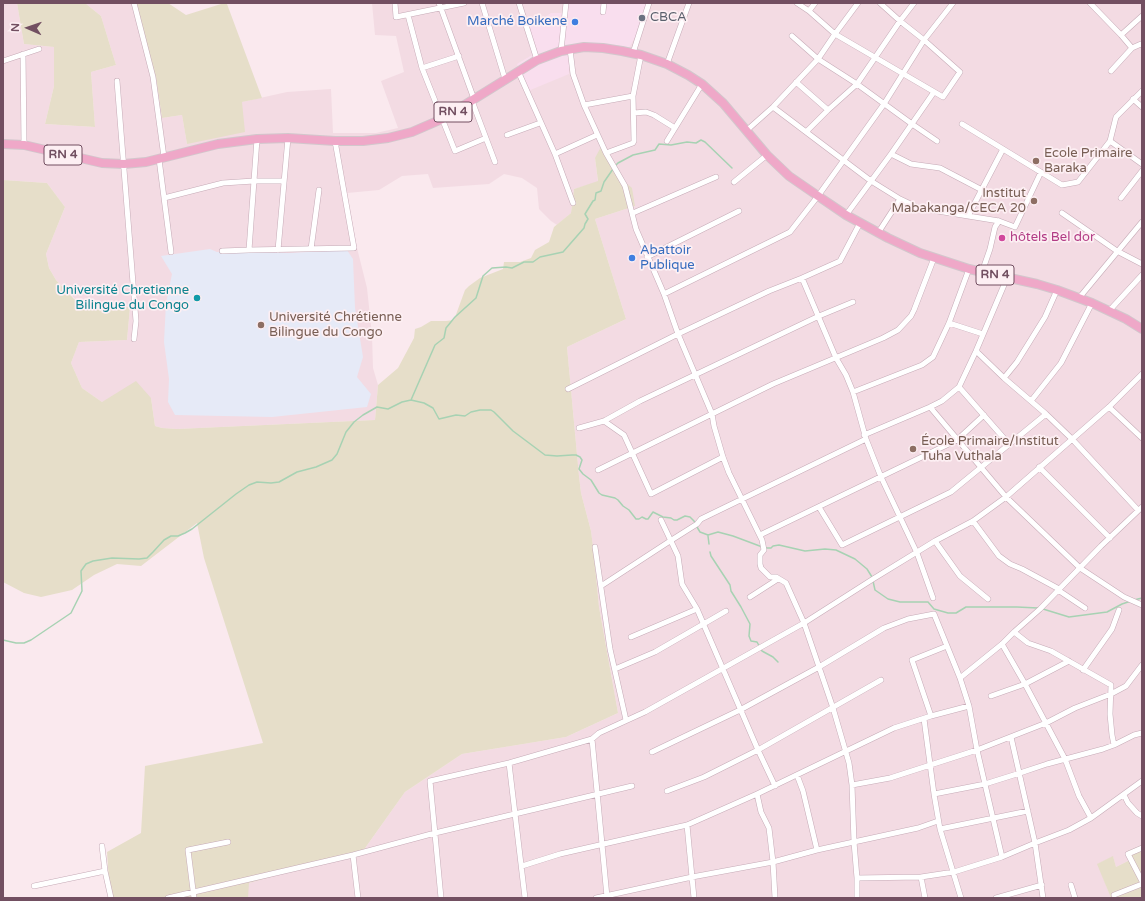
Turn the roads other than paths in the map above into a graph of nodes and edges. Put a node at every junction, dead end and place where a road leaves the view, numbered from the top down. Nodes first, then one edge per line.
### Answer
1 (134, 3) edge
2 (395, 3) edge
3 (464, 3) edge
4 (482, 3) edge
5 (519, 3) edge
6 (566, 3) edge
7 (604, 3) edge
8 (650, 3) edge
9 (689, 3) edge
10 (797, 3) edge
11 (816, 3) edge
12 (858, 3) edge
13 (880, 3) edge
14 (914, 3) edge
15 (953, 3) edge
16 (1090, 3) edge
17 (440, 5) edge
18 (809, 11) junction
19 (603, 12) dead end
20 (408, 15) junction
21 (1142, 16) edge
22 (900, 21) junction
23 (835, 34) junction
24 (1121, 35) junction
25 (792, 36) dead end
26 (924, 40) junction
27 (1142, 45) edge
28 (1132, 48) junction
29 (39, 49) dead end
30 (570, 49) junction
31 (561, 51) junction
32 (23, 54) junction
33 (637, 54) junction
34 (458, 56) junction
35 (875, 57) junction
36 (818, 59) junction
37 (537, 60) junction
38 (3, 61) edge
39 (667, 64) junction
40 (422, 68) junction
41 (1111, 70) dead end
42 (518, 71) junction
43 (904, 74) junction
44 (505, 79) junction
45 (117, 81) dead end
46 (796, 82) junction
47 (702, 84) junction
48 (857, 84) junction
49 (1142, 91) edge
50 (934, 92) junction
51 (634, 96) junction
52 (473, 100) junction
53 (1133, 100) junction
54 (884, 104) junction
55 (584, 105) junction
56 (774, 107) junction
57 (1142, 107) edge
58 (828, 110) junction
59 (634, 113) junction
60 (442, 119) junction
61 (540, 123) junction
62 (912, 124) junction
63 (962, 124) dead end
64 (675, 128) junction
65 (746, 131) junction
66 (807, 131) junction
67 (507, 135) dead end
68 (597, 135) junction
69 (288, 138) junction
70 (486, 138) junction
71 (257, 139) junction
72 (667, 141) dead end
73 (938, 141) dead end
74 (1110, 141) junction
75 (335, 142) junction
76 (3, 144) edge
77 (24, 145) junction
78 (1003, 149) junction
79 (606, 153) junction
80 (555, 154) junction
81 (891, 154) junction
82 (767, 155) junction
83 (161, 158) junction
84 (844, 160) junction
85 (495, 162) dead end
86 (124, 164) junction
87 (1142, 164) edge
88 (1142, 171) edge
89 (1041, 172) junction
90 (716, 177) dead end
91 (254, 181) junction
92 (284, 181) junction
93 (871, 181) junction
94 (734, 182) dead end
95 (319, 190) dead end
96 (982, 190) junction
97 (818, 196) junction
98 (164, 198) junction
99 (1121, 198) dead end
100 (900, 199) junction
101 (573, 203) dead end
102 (739, 212) dead end
103 (632, 213) junction
104 (1062, 213) dead end
105 (846, 215) junction
106 (968, 216) junction
107 (999, 221) junction
108 (1142, 222) edge
109 (860, 223) junction
110 (878, 233) junction
111 (311, 249) junction
112 (249, 250) junction
113 (278, 250) junction
114 (222, 251) dead end
115 (1117, 251) junction
116 (170, 252) dead end
117 (648, 257) junction
118 (934, 258) junction
119 (1142, 264) edge
120 (969, 269) junction
121 (982, 272) junction
122 (1142, 275) edge
123 (802, 278) junction
124 (1007, 278) junction
125 (1057, 290) junction
126 (664, 294) junction
127 (1079, 298) junction
128 (853, 302) dead end
129 (1092, 303) junction
130 (1109, 311) junction
131 (819, 316) junction
132 (949, 323) junction
133 (1141, 326) edge
134 (678, 334) junction
135 (984, 334) junction
136 (134, 339) dead end
137 (976, 351) junction
138 (836, 358) junction
139 (1142, 374) edge
140 (695, 375) junction
141 (1004, 378) junction
142 (959, 386) junction
143 (568, 390) dead end
144 (853, 392) junction
145 (1031, 401) junction
146 (930, 407) junction
147 (1109, 407) junction
148 (712, 414) junction
149 (1046, 414) junction
150 (984, 415) junction
151 (604, 421) junction
152 (579, 428) dead end
153 (865, 437) junction
154 (1142, 438) edge
155 (1072, 439) junction
156 (957, 440) junction
157 (1008, 444) junction
158 (633, 453) junction
159 (723, 457) junction
160 (1038, 467) junction
161 (980, 468) junction
162 (598, 470) dead end
163 (881, 477) junction
164 (1006, 496) junction
165 (742, 499) junction
166 (819, 507) junction
167 (1140, 508) edge
168 (901, 517) junction
169 (660, 520) dead end
170 (973, 521) junction
171 (760, 535) junction
172 (1110, 538) junction
173 (670, 540) junction
174 (935, 542) junction
175 (595, 547) dead end
176 (917, 553) junction
177 (1080, 568) junction
178 (778, 579) junction
179 (601, 586) junction
180 (1059, 589) junction
181 (750, 597) dead end
182 (933, 598) dead end
183 (988, 599) dead end
184 (1142, 605) edge
185 (1085, 608) dead end
186 (697, 609) junction
187 (1119, 610) dead end
188 (726, 611) dead end
189 (804, 623) junction
190 (704, 625) junction
191 (1014, 632) junction
192 (631, 637) dead end
193 (1002, 644) junction
194 (947, 646) junction
195 (1069, 662) junction
196 (1142, 665) edge
197 (819, 667) junction
198 (722, 668) junction
199 (615, 669) junction
200 (1083, 670) junction
201 (960, 678) junction
202 (880, 680) dead end
203 (1025, 684) junction
204 (1111, 694) junction
205 (991, 696) dead end
206 (969, 706) junction
207 (833, 708) junction
208 (740, 710) junction
209 (931, 716) junction
210 (924, 719) junction
211 (626, 720) junction
212 (1046, 723) junction
213 (1142, 733) edge
214 (1011, 737) junction
215 (592, 738) junction
216 (1114, 745) junction
217 (758, 750) junction
218 (977, 750) junction
219 (846, 751) junction
220 (652, 752) dead end
221 (1065, 760) junction
222 (508, 763) junction
223 (930, 765) junction
224 (1020, 773) junction
225 (797, 775) junction
226 (1142, 781) edge
227 (985, 784) junction
228 (852, 785) junction
229 (632, 786) dead end
230 (774, 786) junction
231 (667, 791) dead end
232 (757, 794) junction
233 (934, 794) junction
234 (1124, 794) junction
235 (597, 795) junction
236 (1028, 811) junction
237 (515, 814) junction
238 (1142, 816) edge
239 (993, 818) junction
240 (1091, 818) junction
241 (938, 821) junction
242 (687, 825) junction
243 (940, 829) junction
244 (435, 833) junction
245 (228, 842) dead end
246 (854, 842) junction
247 (1034, 843) junction
248 (603, 845) junction
249 (102, 846) dead end
250 (1142, 848) edge
251 (817, 850) junction
252 (353, 855) junction
253 (1002, 857) junction
254 (773, 862) junction
255 (522, 866) junction
256 (105, 871) junction
257 (954, 872) junction
258 (692, 877) junction
259 (921, 877) junction
260 (857, 878) junction
261 (1142, 882) edge
262 (1042, 884) junction
263 (1071, 885) dead end
264 (34, 886) dead end
265 (193, 895) edge
266 (1114, 895) dead end
267 (607, 897) edge
268 (111, 898) edge
269 (168, 898) edge
270 (358, 898) edge
271 (441, 898) edge
272 (525, 898) edge
273 (596, 898) edge
274 (694, 898) edge
275 (775, 898) edge
276 (857, 898) edge
277 (925, 898) edge
278 (961, 898) edge
279 (996, 898) edge
280 (1043, 898) edge
281 (1075, 898) edge

1 - 83 street
2 - 20 street
3 - 17 street
4 - 44 street
5 - 37 street
6 - 31 street
7 - 19 street
8 - 33 street
9 - 39 street
10 - 18 street
11 - 18 street
12 - 23 street
13 - 22 street
14 - 22 street
15 - 26 street
16 - 24 street
17 - 20 street
17 - 34 street
18 - 23 street
20 - 40 street
21 - 24 street
22 - 26 street
22 - 35 street
23 - 35 street
23 - 36 street
24 - 28 street
25 - 36 street
26 - 43 street
26 - 50 street
27 - 28 street
28 - 41 street
29 - 32 street
30 - 31 highway, RN 4
30 - 33 highway, RN 4
30 - 55 street
31 - 37 highway, RN 4
32 - 38 street
32 - 77 street
33 - 39 highway, RN 4
33 - 51 street
34 - 40 street
34 - 52 street
35 - 43 street
35 - 48 street
36 - 46 street
36 - 48 street
37 - 42 highway, RN 4
39 - 47 highway, RN 4
40 - 60 street
42 - 44 highway, RN 4
42 - 61 street
43 - 50 street
43 - 54 street
44 - 52 highway, RN 4
45 - 86 street
46 - 56 street
46 - 58 street
47 - 64 street
47 - 65 highway, RN 4
48 - 54 street
48 - 58 street
49 - 53 street
50 - 62 street
51 - 55 street
51 - 59 street
52 - 60 highway, RN 4
52 - 70 street
53 - 57 street
53 - 74 street
54 - 62 street
54 - 84 street
55 - 68 street
56 - 65 street
56 - 66 street
58 - 66 street
59 - 64 street
59 - 79 street
60 - 70 street
60 - 75 highway, RN 4
61 - 67 street
61 - 80 street
62 - 73 street
62 - 81 street
63 - 78 street
64 - 72 street
65 - 82 highway, RN 4
66 - 84 street
68 - 79 street
68 - 80 street
69 - 71 highway, RN 4
69 - 75 highway, RN 4
69 - 92 street
70 - 85 street
71 - 83 highway, RN 4
71 - 91 street
74 - 87 street
74 - 89 street
75 - 111 street
76 - 77 highway, RN 4
77 - 86 highway, RN 4
78 - 89 street
78 - 96 street
79 - 103 street
80 - 101 street
81 - 93 street
81 - 96 street
82 - 94 street
82 - 97 highway, RN 4
83 - 86 highway, RN 4
83 - 98 street
84 - 93 street
84 - 97 street
86 - 136 street
88 - 99 street
89 - 107 street
90 - 103 street
91 - 92 street
91 - 98 street
91 - 112 street
92 - 113 street
93 - 100 street
93 - 105 street
95 - 111 street
96 - 106 street
97 - 105 highway, RN 4
97 - 126 street
98 - 116 street
100 - 106 street
100 - 110 street
102 - 117 street
103 - 117 street
104 - 115 street
105 - 109 highway, RN 4
106 - 107 street
107 - 121 street
108 - 115 street
109 - 110 highway, RN 4
109 - 123 street
110 - 118 highway, RN 4
111 - 113 street
112 - 113 street
112 - 114 street
115 - 119 street
115 - 127 street
117 - 126 street
118 - 120 highway, RN 4
118 - 138 street
120 - 121 highway, RN 4
120 - 132 street
121 - 124 highway, RN 4
122 - 130 street
123 - 131 street
123 - 134 street
124 - 125 highway, RN 4
124 - 135 street
125 - 127 highway, RN 4
125 - 141 street
126 - 134 street
127 - 129 highway, RN 4
128 - 131 street
129 - 130 highway, RN 4
129 - 145 street
130 - 133 highway, RN 4
131 - 138 street
131 - 140 street
132 - 135 street
132 - 144 street
134 - 140 street
134 - 143 street
135 - 137 street
137 - 141 street
137 - 142 street
138 - 144 street
138 - 148 street
139 - 147 street
140 - 148 street
140 - 151 street
141 - 145 street
142 - 146 street
142 - 150 street
144 - 153 street
145 - 149 street
146 - 153 street
146 - 156 street
147 - 154 street
147 - 155 street
148 - 158 street
148 - 159 street
149 - 155 street
149 - 157 street
150 - 156 street
150 - 157 street
151 - 152 street
151 - 158 street
153 - 163 street
153 - 165 street
155 - 160 street
155 - 167 street
156 - 161 street
156 - 163 street
157 - 161 street
158 - 159 street
158 - 162 street
159 - 165 street
160 - 164 street
160 - 172 street
161 - 164 street
161 - 168 street
163 - 166 street
163 - 168 street
164 - 170 street
164 - 177 street
165 - 171 street
165 - 173 street
166 - 168 street
166 - 171 street
167 - 172 street
168 - 176 street
169 - 173 street
170 - 174 street
170 - 180 street
171 - 178 street
172 - 177 street
173 - 179 street
173 - 186 street
174 - 176 street
174 - 183 street
175 - 179 street
176 - 182 street
176 - 189 street
177 - 180 street
177 - 184 street
178 - 181 street
178 - 189 street
179 - 199 street
180 - 185 street
180 - 191 street
186 - 190 street
186 - 192 street
187 - 200 street
188 - 190 street
189 - 197 street
189 - 198 street
190 - 198 street
190 - 199 street
191 - 193 street
191 - 195 street
193 - 201 street
193 - 203 street
194 - 197 street
194 - 201 street
194 - 209 street
195 - 200 street
195 - 203 street
196 - 204 street
197 - 207 street
197 - 208 street
198 - 208 street
198 - 211 street
199 - 211 street
200 - 204 street
201 - 206 street
202 - 207 street
203 - 205 street
203 - 212 street
204 - 212 street
204 - 216 street
206 - 209 street
206 - 218 street
207 - 217 street
207 - 219 street
208 - 217 street
208 - 220 street
209 - 210 street
210 - 219 street
210 - 223 street
211 - 215 street
212 - 214 street
212 - 221 street
213 - 216 street
214 - 218 street
214 - 224 street
215 - 222 street
215 - 235 street
216 - 221 street
217 - 230 street
217 - 231 street
218 - 223 street
218 - 227 street
219 - 225 street
219 - 228 street
221 - 224 street
221 - 240 street
222 - 237 street
222 - 244 street
223 - 228 street
223 - 233 street
224 - 227 street
224 - 236 street
225 - 230 street
225 - 251 street
226 - 234 street
227 - 233 street
227 - 239 street
228 - 246 street
229 - 235 street
230 - 232 street
232 - 242 street
232 - 254 street
233 - 241 street
234 - 238 street
234 - 240 street
235 - 237 street
235 - 248 street
236 - 239 street
236 - 247 street
237 - 244 street
237 - 255 street
239 - 243 street
239 - 253 street
240 - 247 street
241 - 243 street
241 - 246 street
242 - 248 street
242 - 258 street
243 - 257 street
244 - 252 street
244 - 271 street
245 - 265 street
246 - 251 street
246 - 260 street
247 - 253 street
247 - 262 street
248 - 255 street
248 - 267 street
249 - 256 street
250 - 261 street
251 - 254 street
252 - 265 street
252 - 270 street
253 - 257 street
254 - 258 street
254 - 275 street
255 - 272 street
256 - 264 street
256 - 268 street
257 - 259 street
257 - 278 street
258 - 267 street
258 - 274 street
259 - 260 street
259 - 277 street
260 - 276 street
261 - 266 street
262 - 279 street
262 - 280 street
263 - 281 street
265 - 269 street
267 - 273 street

